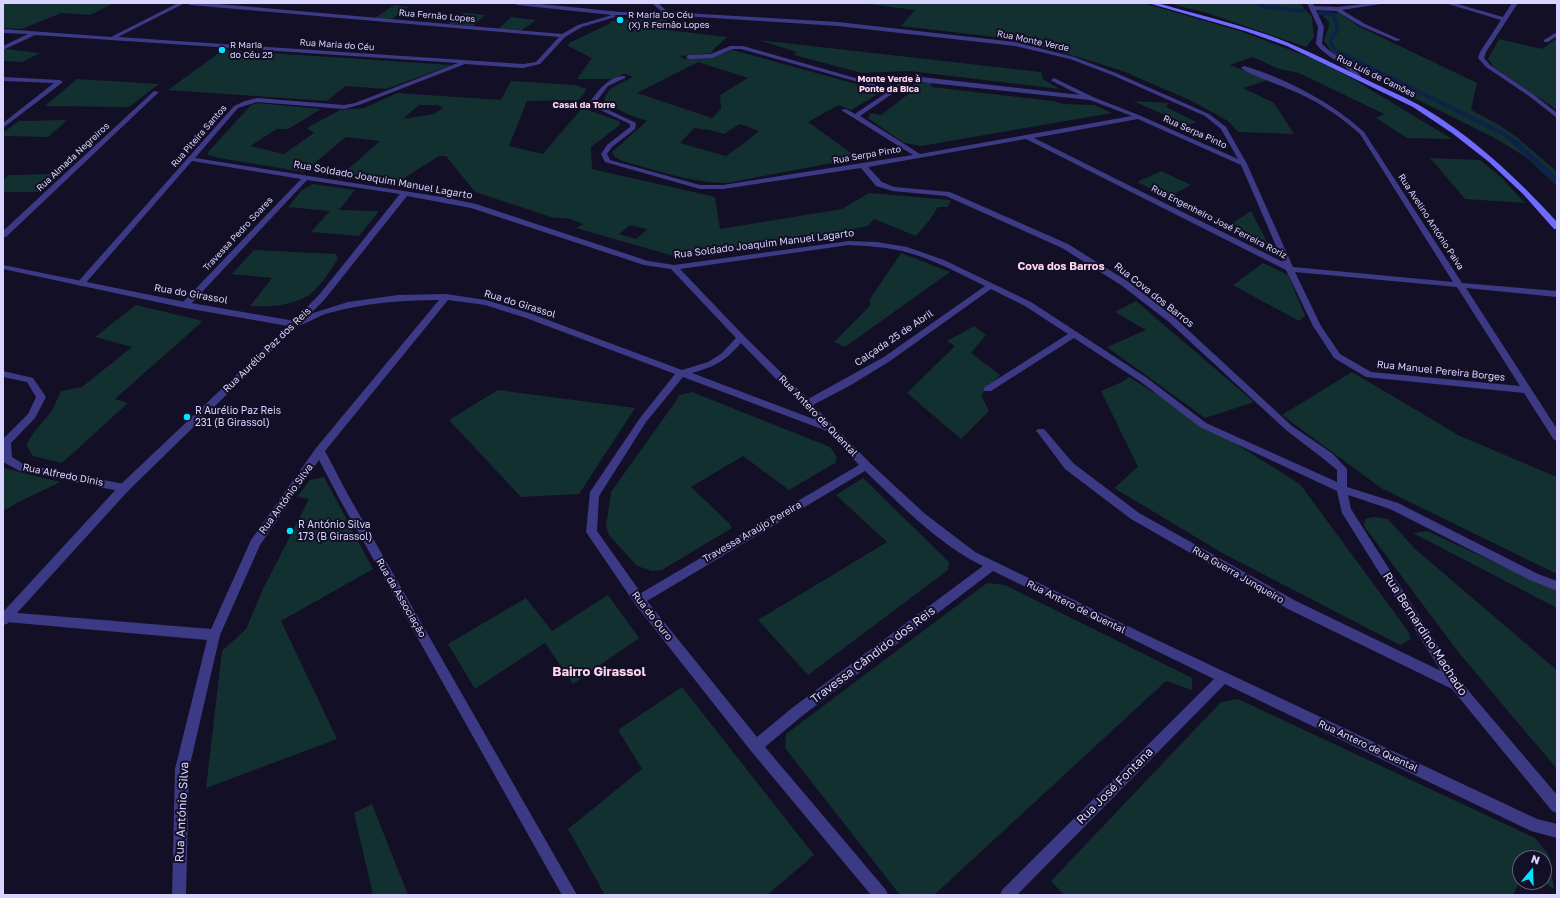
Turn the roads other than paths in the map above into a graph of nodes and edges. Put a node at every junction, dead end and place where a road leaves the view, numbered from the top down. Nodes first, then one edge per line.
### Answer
1 (182, 3) edge
2 (190, 3) edge
3 (517, 3) edge
4 (655, 3) edge
5 (1151, 3) edge
6 (1384, 3) edge
7 (1448, 3) edge
8 (1515, 3) edge
9 (1312, 6) edge
10 (1337, 9) junction
11 (667, 13) junction
12 (620, 14) junction
13 (1503, 19) junction
14 (3, 31) edge
15 (35, 33) junction
16 (1557, 34) edge
17 (563, 36) junction
18 (110, 38) junction
19 (1398, 40) dead end
20 (1546, 41) dead end
21 (3, 48) edge
22 (689, 57) dead end
23 (467, 63) junction
24 (1244, 68) dead end
25 (622, 77) dead end
26 (3, 79) edge
27 (910, 79) junction
28 (1360, 79) junction
29 (1054, 80) dead end
30 (859, 81) junction
31 (156, 92) dead end
32 (891, 93) junction
33 (1091, 98) junction
34 (844, 110) dead end
35 (856, 116) junction
36 (1557, 116) edge
37 (1139, 117) junction
38 (3, 126) edge
39 (1027, 137) junction
40 (918, 155) junction
41 (190, 159) junction
42 (1244, 164) junction
43 (864, 166) junction
44 (306, 177) junction
45 (405, 193) junction
46 (1557, 226) edge
47 (3, 235) edge
48 (3, 267) edge
49 (674, 267) junction
50 (1291, 269) junction
51 (80, 284) junction
52 (1460, 285) junction
53 (991, 286) junction
54 (1557, 294) edge
55 (446, 298) junction
56 (185, 305) junction
57 (295, 324) junction
58 (1075, 334) junction
59 (741, 338) junction
60 (3, 374) edge
61 (680, 374) junction
62 (988, 389) dead end
63 (1526, 390) junction
64 (807, 404) junction
65 (830, 429) junction
66 (1041, 431) dead end
67 (1557, 437) edge
68 (320, 451) junction
69 (866, 466) junction
70 (124, 488) junction
71 (1342, 489) junction
72 (991, 566) junction
73 (1557, 586) edge
74 (639, 600) junction
75 (4, 619) edge
76 (214, 635) junction
77 (1224, 677) junction
78 (1457, 686) junction
79 (756, 746) junction
80 (1557, 806) edge
81 (1557, 831) edge
82 (179, 895) edge
83 (570, 895) edge
84 (881, 895) edge
85 (1006, 895) edge

1 - 18 street
2 - 17 street, Rua Fernão Lopes
3 - 12 street
4 - 11 street
5 - 28 main road, Rua Luís de Camões
6 - 10 street
7 - 13 street
8 - 13 street
9 - 10 street
9 - 28 street
10 - 19 street
11 - 12 street, Rua Monte Verde
11 - 42 street, Rua Monte Verde
12 - 17 street, Rua Maria do Céu
13 - 36 street
14 - 15 street, Rua Maria do Céu
15 - 18 street, Rua Maria do Céu
15 - 21 street
16 - 20 street
17 - 23 street, Rua Maria do Céu
18 - 23 street, Rua Maria do Céu
22 - 30 street
23 - 41 street, Rua Piteira Santos
24 - 52 street, Rua Avelino António Paiva
25 - 43 street, Rua Serpa Pinto
26 - 38 street
27 - 30 street
27 - 32 street
27 - 33 street
28 - 46 main road, Rua Luís de Camões
29 - 33 street, Rua Serpa Pinto
30 - 32 street
31 - 47 street, Rua Almada Negreiros
32 - 35 street
33 - 37 street, Rua Serpa Pinto
34 - 35 street
35 - 40 street
37 - 39 street, Rua Serpa Pinto
37 - 42 street, Rua Serpa Pinto
39 - 40 street, Rua Serpa Pinto
39 - 50 street, Rua Engenheiro José Ferreira Roriz
40 - 43 street, Rua Serpa Pinto
41 - 44 street, Rua Soldado Joaquim Manuel Lagarto
41 - 51 street, Rua Piteira Santos
42 - 50 street, Rua Monte Verde
43 - 71 street, Rua Cova dos Barros
44 - 45 street, Rua Soldado Joaquim Manuel Lagarto
44 - 56 street, Travessa Pedro Soares
45 - 49 street, Rua Soldado Joaquim Manuel Lagarto
45 - 57 street, Rua Aurélio Paz dos Reis
48 - 51 street, Rua do Girassol
49 - 53 street, Rua Soldado Joaquim Manuel Lagarto
49 - 59 street, Rua Antero de Quental
50 - 52 street, Rua Engenheiro José Ferreira Roriz
50 - 63 street, Rua Manuel Pereira Borges
51 - 56 street, Rua do Girassol
52 - 54 street, Rua Engenheiro José Ferreira Roriz
52 - 63 street, Rua Avelino António Paiva
53 - 58 street, Rua Soldado Joaquim Manuel Lagarto
53 - 64 street, Calçada 25 de Abril
55 - 57 street, Rua do Girassol
55 - 61 street, Rua do Girassol
55 - 68 street
56 - 57 street, Rua do Girassol
57 - 70 street, Rua Aurélio Paz dos Reis
58 - 62 street
58 - 71 street, Rua Soldado Joaquim Manuel Lagarto
59 - 61 street
59 - 64 street, Rua Antero de Quental
60 - 70 street, Rua Alfredo Dinis
61 - 65 street, Rua do Girassol
61 - 74 street, Rua do Ouro
63 - 67 street, Rua Avelino António Paiva
64 - 65 street, Rua Antero de Quental
65 - 69 street, Rua Antero de Quental
66 - 78 street, Rua Guerra Junqueiro
68 - 76 street, Rua António Silva
68 - 83 street, Rua da Associação
69 - 72 street, Rua Antero de Quental
69 - 74 street, Travessa Araújo Pereira
70 - 75 street, Rua Aurélio Paz dos Reis
71 - 73 street, Rua Soldado Joaquim Manuel Lagarto
71 - 78 street, Rua Bernardino Machado
72 - 77 street, Rua Antero de Quental
72 - 79 street, Travessa Cândido dos Reis
74 - 79 street, Rua do Ouro
75 - 76 street
76 - 82 street, Rua António Silva
77 - 81 street, Rua Antero de Quental
77 - 85 street, Rua José Fontana
78 - 80 street, Rua Bernardino Machado
79 - 84 street, Rua do Ouro

